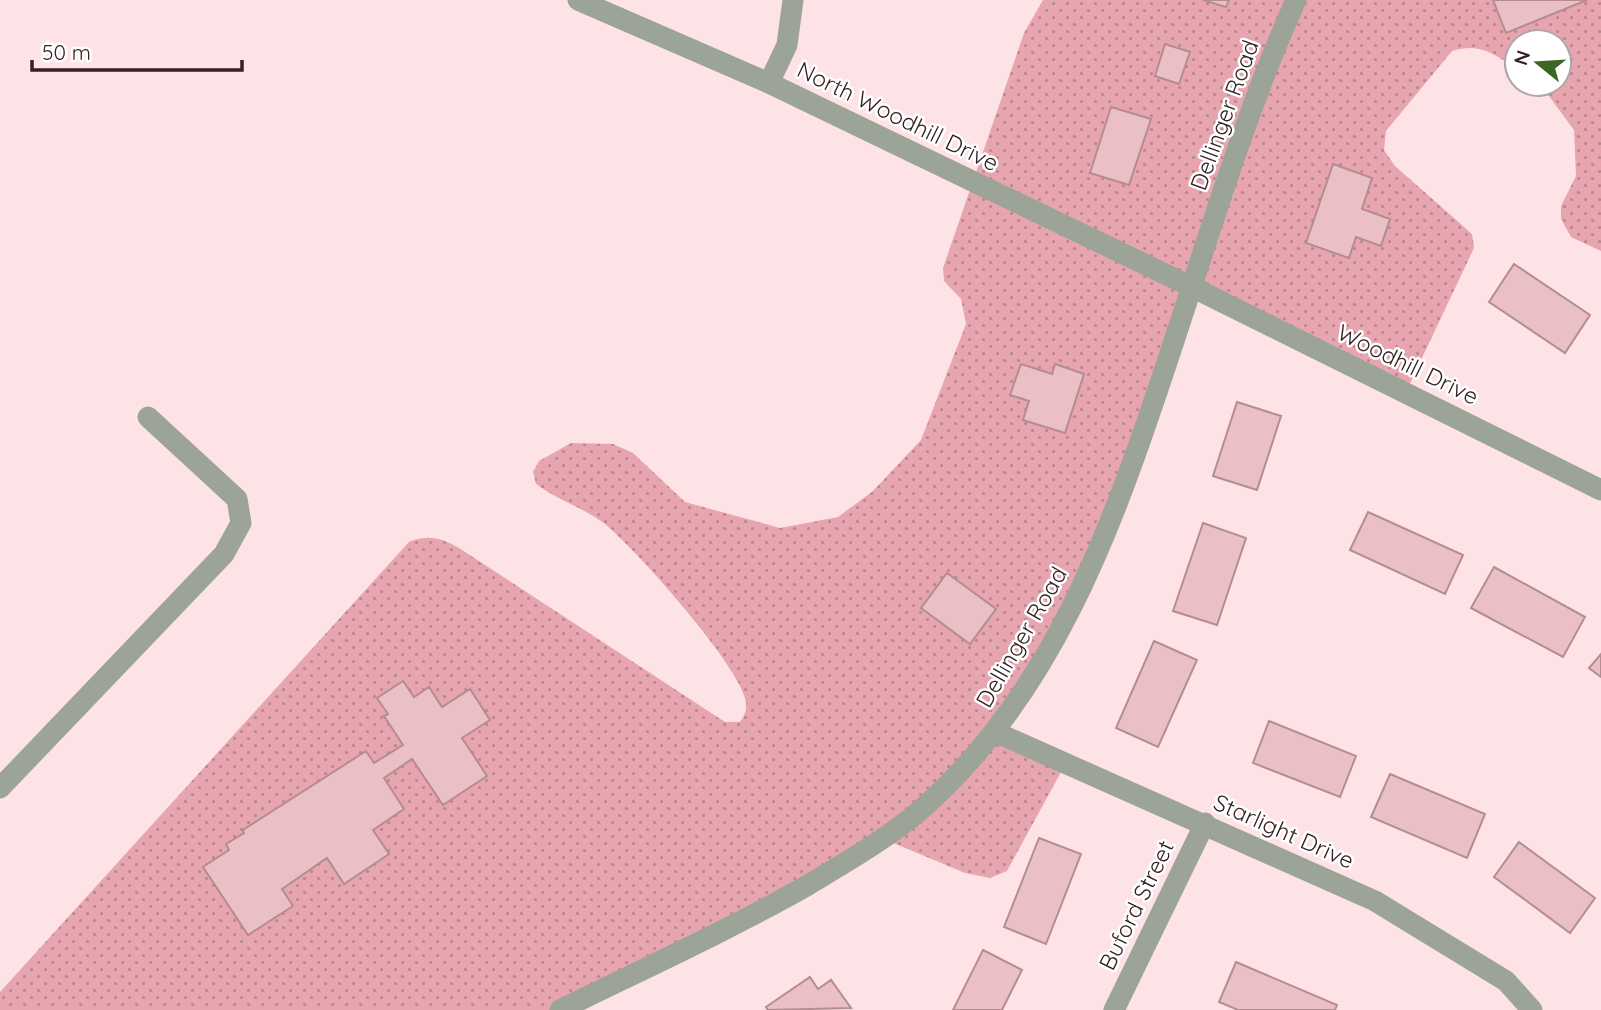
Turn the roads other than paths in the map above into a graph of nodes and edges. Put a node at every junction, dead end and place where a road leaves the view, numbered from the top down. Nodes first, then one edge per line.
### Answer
1 (578, 0) edge
2 (793, 0) edge
3 (1296, 0) edge
4 (769, 83) junction
5 (1192, 287) junction
6 (148, 416) dead end
7 (1601, 490) edge
8 (995, 732) junction
9 (0, 789) edge
10 (1205, 824) junction
11 (560, 1010) edge
12 (1114, 1010) edge
13 (1532, 1010) edge

1 - 4 street, North Woodhill Drive
2 - 4 street
3 - 5 street, Dellinger Road
4 - 5 street, North Woodhill Drive
5 - 7 street, Woodhill Drive
5 - 8 street, Dellinger Road
6 - 9 street
8 - 10 street, Starlight Drive
8 - 11 street, Dellinger Road
10 - 12 street, Buford Street
10 - 13 street, Starlight Drive

